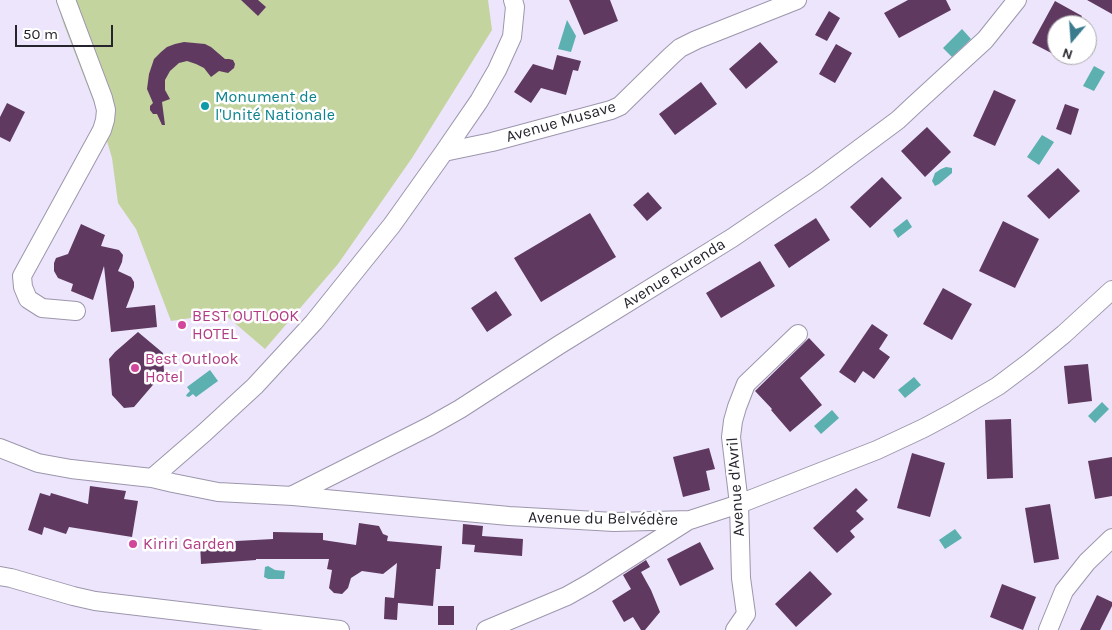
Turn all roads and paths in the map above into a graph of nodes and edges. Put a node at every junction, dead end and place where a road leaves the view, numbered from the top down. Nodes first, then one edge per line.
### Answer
1 (66, 0) edge
2 (513, 0) edge
3 (797, 0) edge
4 (1017, 0) edge
5 (444, 152) junction
6 (1112, 290) edge
7 (76, 310) dead end
8 (798, 334) dead end
9 (0, 448) edge
10 (152, 478) junction
11 (293, 496) junction
12 (739, 504) junction
13 (690, 520) junction
14 (1112, 538) edge
15 (0, 576) edge
16 (340, 630) edge
17 (486, 630) edge
18 (735, 630) edge
19 (1048, 630) edge

1 - 7 street
2 - 5 street
3 - 5 street, Avenue Musave
4 - 11 street, Avenue Rurenda
5 - 10 street
6 - 12 street, Avenue du Belvédère
8 - 12 street, Avenue d'Avril
9 - 10 street, Avenue du Belvédère
10 - 11 street, Avenue du Belvédère
11 - 13 street, Avenue du Belvédère
12 - 13 street, Avenue du Belvédère
12 - 18 street, Avenue d'Avril
13 - 17 street
14 - 19 street
15 - 16 street

